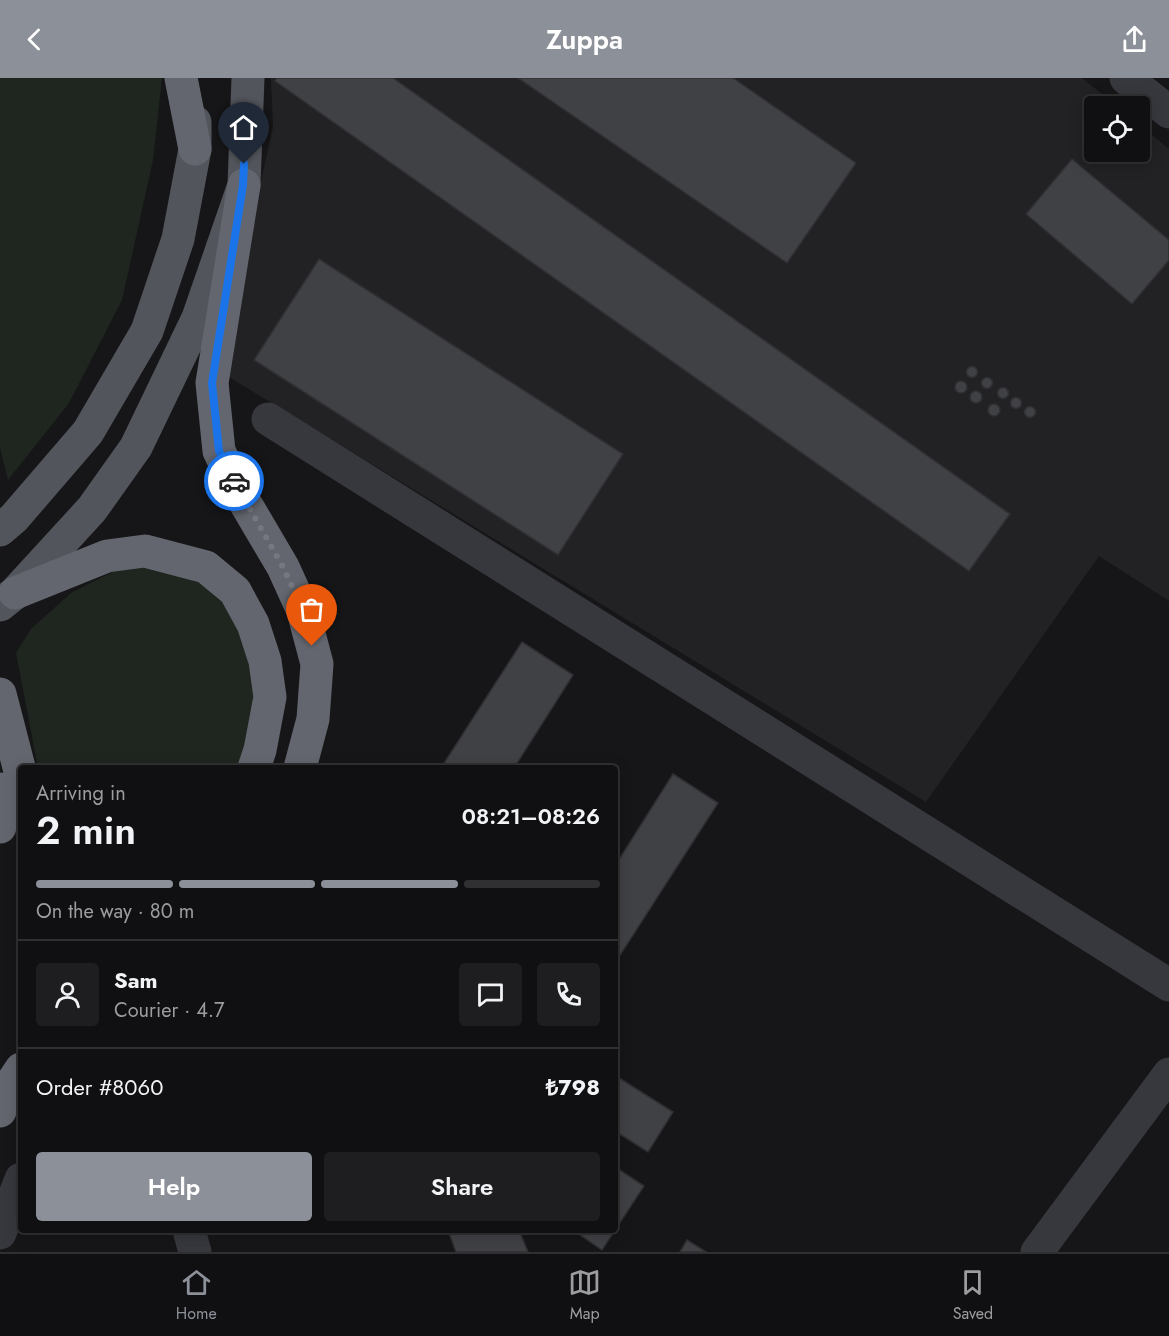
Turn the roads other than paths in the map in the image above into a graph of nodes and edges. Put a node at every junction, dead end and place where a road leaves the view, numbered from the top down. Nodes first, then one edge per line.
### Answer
1 (181, 78) edge
2 (195, 78) edge
3 (248, 78) edge
4 (1126, 78) edge
5 (1169, 112) edge
6 (195, 149) junction
7 (243, 185) junction
8 (268, 419) dead end
9 (7, 524) edge
10 (8, 599) edge
11 (0, 694) edge
12 (18, 765) edge
13 (255, 765) edge
14 (301, 765) edge
15 (0, 789) edge
16 (0, 827) edge
17 (1169, 985) edge
18 (18, 1074) edge
19 (1169, 1074) edge
20 (0, 1111) edge
21 (18, 1187) edge
22 (0, 1233) edge
23 (190, 1233) edge
24 (195, 1252) edge
25 (1037, 1252) edge

1 - 6 highway
2 - 6 main road
3 - 7 main road
4 - 5 street
6 - 9 main road
7 - 10 main road
7 - 14 highway
8 - 17 street
10 - 13 highway
11 - 12 highway
15 - 16 highway
18 - 20 highway
19 - 25 street
21 - 22 street
23 - 24 street

